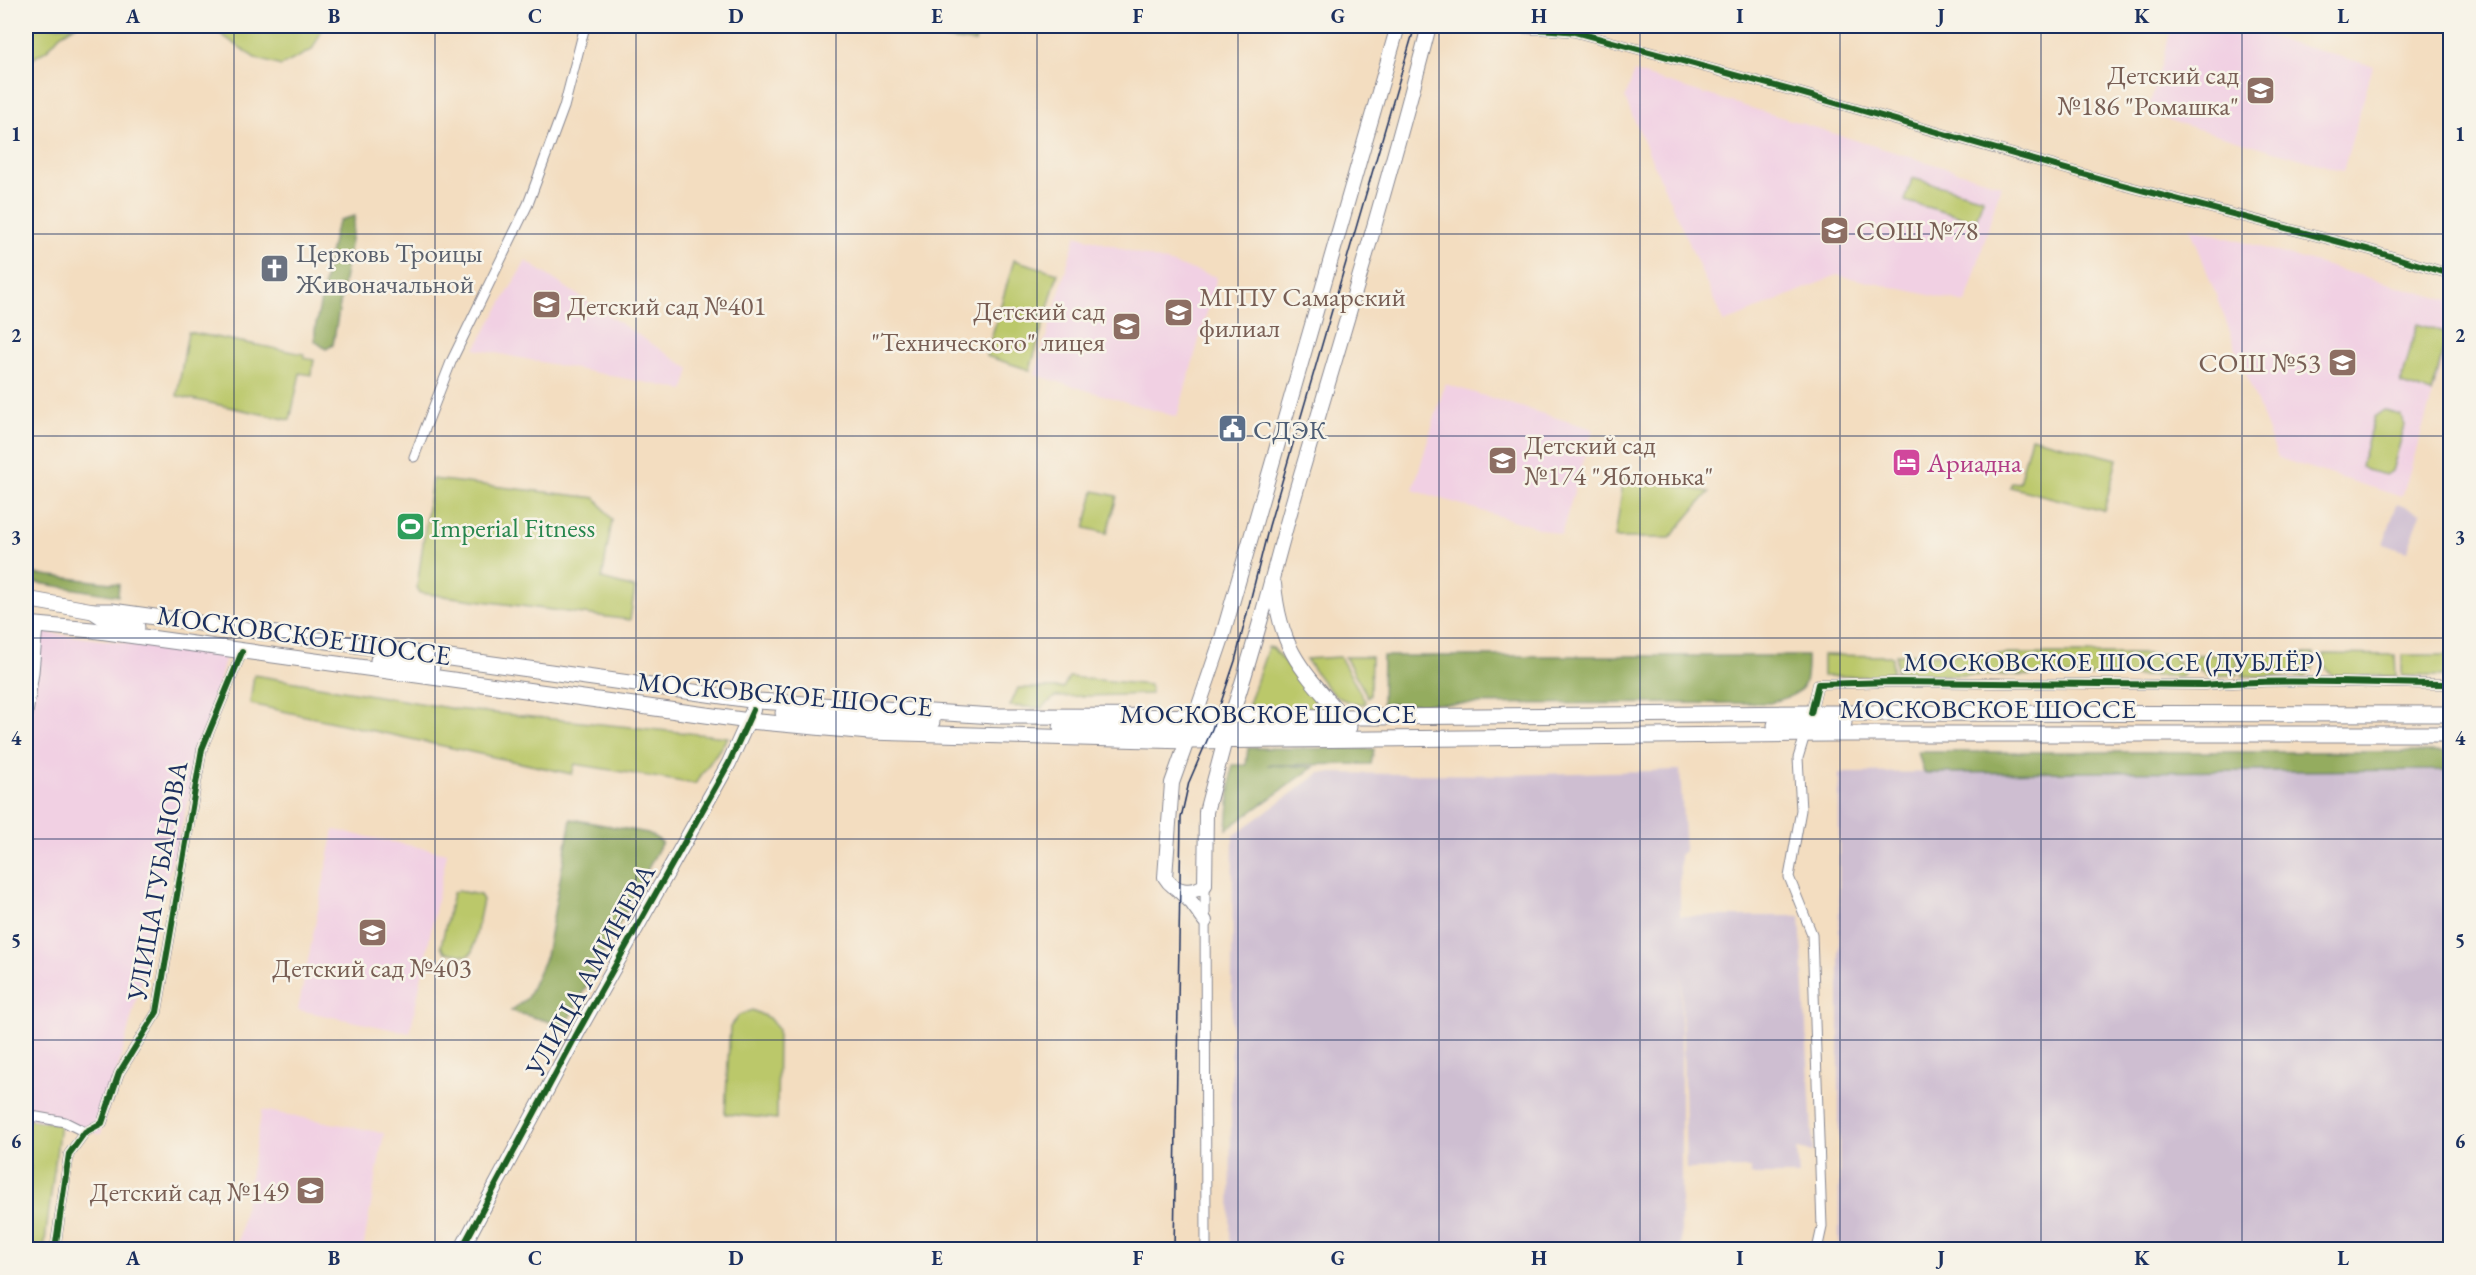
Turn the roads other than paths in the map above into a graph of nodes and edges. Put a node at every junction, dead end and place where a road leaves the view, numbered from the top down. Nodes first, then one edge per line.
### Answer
1 (585, 26) edge
2 (1398, 26) edge
3 (1429, 26) edge
4 (1503, 26) edge
5 (2451, 274) edge
6 (414, 457) dead end
7 (1273, 576) junction
8 (26, 599) edge
9 (93, 611) junction
10 (111, 623) junction
11 (32, 625) edge
12 (92, 630) junction
13 (244, 648) junction
14 (2451, 684) edge
15 (2451, 714) edge
16 (751, 716) junction
17 (1348, 722) junction
18 (2451, 723) edge
19 (1808, 724) junction
20 (26, 728) edge
21 (1228, 728) junction
22 (1191, 729) junction
23 (2451, 734) edge
24 (1205, 885) junction
25 (1176, 888) junction
26 (1205, 920) junction
27 (26, 1115) edge
28 (85, 1132) junction
29 (55, 1250) edge
30 (461, 1250) edge
31 (1206, 1250) edge
32 (1817, 1250) edge

1 - 6 street
2 - 22 main road
3 - 7 main road
4 - 5 street
7 - 17 main road
7 - 21 main road
8 - 9 main road, МОСКОВСКОЕ ШОССЕ
9 - 10 main road, МОСКОВСКОЕ ШОССЕ
9 - 22 main road, МОСКОВСКОЕ ШОССЕ
10 - 12 main road, МОСКОВСКОЕ ШОССЕ
10 - 13 main road, МОСКОВСКОЕ ШОССЕ
11 - 12 main road, МОСКОВСКОЕ ШОССЕ
11 - 20 street
12 - 13 main road, МОСКОВСКОЕ ШОССЕ
13 - 16 main road, МОСКОВСКОЕ ШОССЕ
13 - 28 street, УЛИЦА ГУБАНОВА
14 - 19 street, МОСКОВСКОЕ ШОССЕ (ДУБЛЁР)
15 - 19 main road, МОСКОВСКОЕ ШОССЕ
16 - 22 main road, МОСКОВСКОЕ ШОССЕ
16 - 30 main road, УЛИЦА АМИНЕВА
17 - 19 main road, МОСКОВСКОЕ ШОССЕ
17 - 21 main road, МОСКОВСКОЕ ШОССЕ
18 - 19 main road, МОСКОВСКОЕ ШОССЕ
19 - 21 main road, МОСКОВСКОЕ ШОССЕ
19 - 23 main road, МОСКОВСКОЕ ШОССЕ
19 - 32 street
21 - 22 main road, МОСКОВСКОЕ ШОССЕ
21 - 24 main road
22 - 25 main road
24 - 25 main road
24 - 26 street
25 - 26 main road
26 - 31 street
27 - 28 street
28 - 29 street, УЛИЦА ГУБАНОВА

